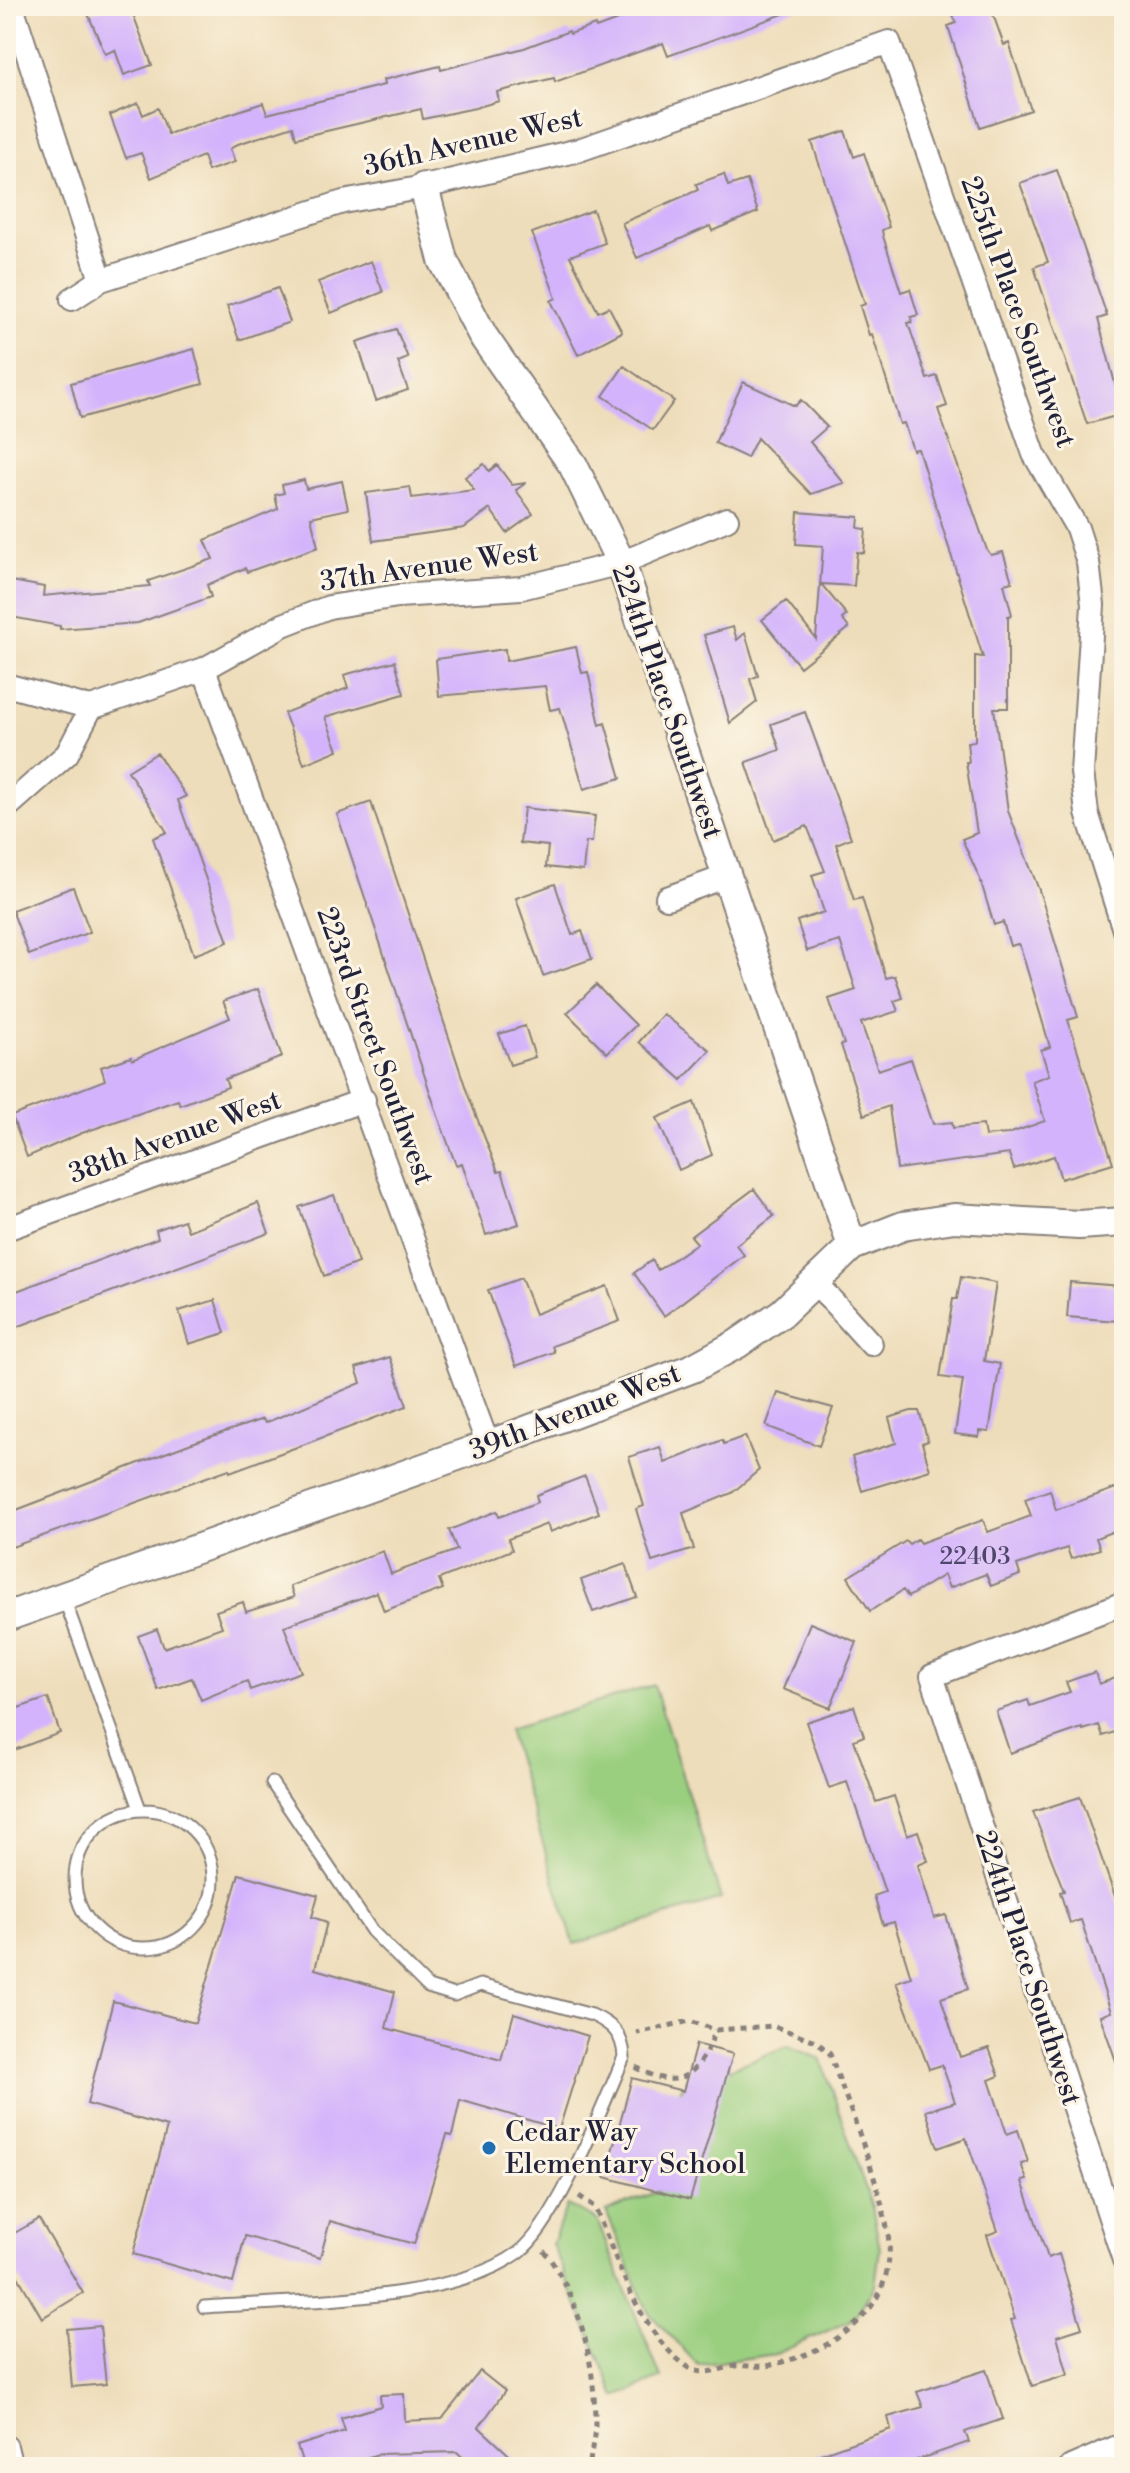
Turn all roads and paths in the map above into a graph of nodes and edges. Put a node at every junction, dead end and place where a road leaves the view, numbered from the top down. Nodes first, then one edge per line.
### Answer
1 (12, 6) edge
2 (889, 42) joint
3 (424, 187) junction
4 (101, 280) junction
5 (72, 299) dead end
6 (727, 519) dead end
7 (621, 563) junction
8 (204, 669) junction
9 (6, 685) edge
10 (91, 708) junction
11 (6, 808) edge
12 (727, 876) junction
13 (667, 898) dead end
14 (1124, 930) edge
15 (364, 1100) junction
16 (1124, 1222) edge
17 (6, 1229) edge
18 (852, 1246) junction
19 (815, 1282) junction
20 (871, 1344) dead end
21 (488, 1445) junction
22 (64, 1597) junction
23 (1124, 1603) edge
24 (6, 1617) edge
25 (272, 1783) dead end
26 (140, 1809) junction
27 (716, 2030) junction
28 (621, 2037) junction
29 (624, 2057) junction
30 (564, 2186) junction
31 (534, 2237) junction
32 (1124, 2260) edge
33 (204, 2307) dead end
34 (1124, 2444) edge
35 (6, 2447) edge
36 (11, 2467) edge
37 (590, 2467) edge
38 (1071, 2467) edge

1 - 4 street
2 - 3 street, 36th Avenue West
2 - 14 street, 225th Place Southwest
3 - 4 street, 36th Avenue West
3 - 7 street, 224th Place Southwest
4 - 5 street, 36th Avenue West
6 - 7 street, 37th Avenue West
7 - 8 street, 37th Avenue West
7 - 12 street, 224th Place Southwest
8 - 10 street, 37th Avenue West
8 - 15 street, 223rd Street Southwest
9 - 10 street
10 - 11 street
12 - 13 street
12 - 18 street, 224th Place Southwest
15 - 17 street, 38th Avenue West
15 - 21 street, 223rd Street Southwest
16 - 18 street, 39th Avenue West
18 - 19 street, 39th Avenue West
19 - 20 street
19 - 21 street, 39th Avenue West
21 - 22 street, 39th Avenue West
22 - 24 street, 39th Avenue West
22 - 26 lane
23 - 32 street, 224th Place Southwest
25 - 28 lane
26 - 26 lane
27 - 28 path
27 - 29 path
27 - 30 path
28 - 29 lane
29 - 30 lane
30 - 31 lane
31 - 33 lane
31 - 37 path
34 - 38 street
35 - 36 street

